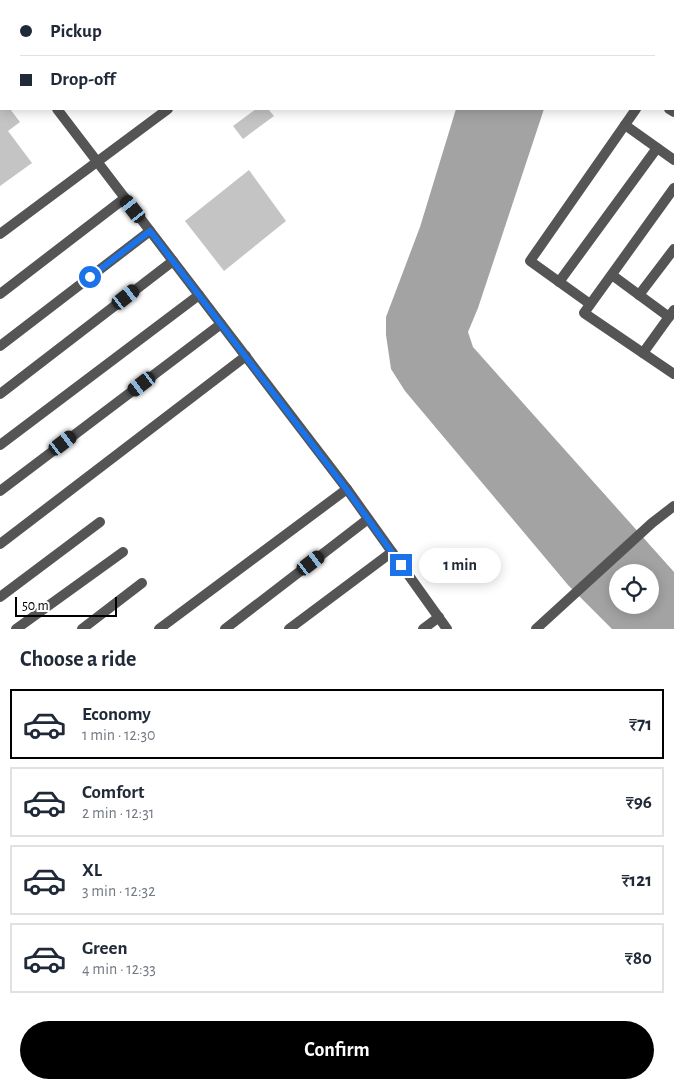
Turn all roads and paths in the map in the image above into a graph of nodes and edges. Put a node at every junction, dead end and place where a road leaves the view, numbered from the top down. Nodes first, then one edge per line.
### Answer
1 (57, 110) edge
2 (635, 110) edge
3 (162, 111) edge
4 (625, 125) junction
5 (657, 148) junction
6 (674, 160) edge
7 (96, 161) junction
8 (674, 188) edge
9 (125, 198) junction
10 (150, 231) junction
11 (0, 234) edge
12 (674, 249) edge
13 (173, 261) junction
14 (612, 275) junction
15 (559, 282) junction
16 (0, 294) edge
17 (199, 295) junction
18 (639, 295) junction
19 (590, 304) junction
20 (672, 314) edge
21 (221, 324) junction
22 (0, 346) edge
23 (643, 353) junction
24 (246, 356) junction
25 (674, 374) edge
26 (0, 394) edge
27 (0, 445) edge
28 (347, 490) junction
29 (0, 491) edge
30 (674, 506) edge
31 (368, 519) junction
32 (100, 522) dead end
33 (0, 544) edge
34 (124, 552) dead end
35 (392, 552) junction
36 (142, 583) dead end
37 (0, 597) edge
38 (439, 617) junction
39 (16, 629) edge
40 (82, 629) edge
41 (158, 629) edge
42 (225, 629) edge
43 (289, 629) edge
44 (423, 629) edge
45 (447, 629) edge
46 (536, 629) edge

1 - 7 street
2 - 4 street
3 - 7 street
4 - 5 street
4 - 15 street
5 - 6 street
5 - 15 street
7 - 9 street
7 - 11 street
8 - 14 street
9 - 10 street
9 - 16 street
10 - 13 street
10 - 22 street
12 - 18 street
13 - 17 street
13 - 26 street
14 - 18 street
14 - 19 street
15 - 19 street
17 - 21 street
17 - 27 street
18 - 20 street
19 - 23 street
20 - 23 street
21 - 24 street
21 - 29 street
23 - 25 street
24 - 28 street
24 - 33 street
28 - 31 street
28 - 41 street
30 - 46 street
31 - 35 street
31 - 42 street
32 - 37 street
34 - 39 street
35 - 38 street
35 - 43 street
36 - 40 street
38 - 44 street
38 - 45 street

